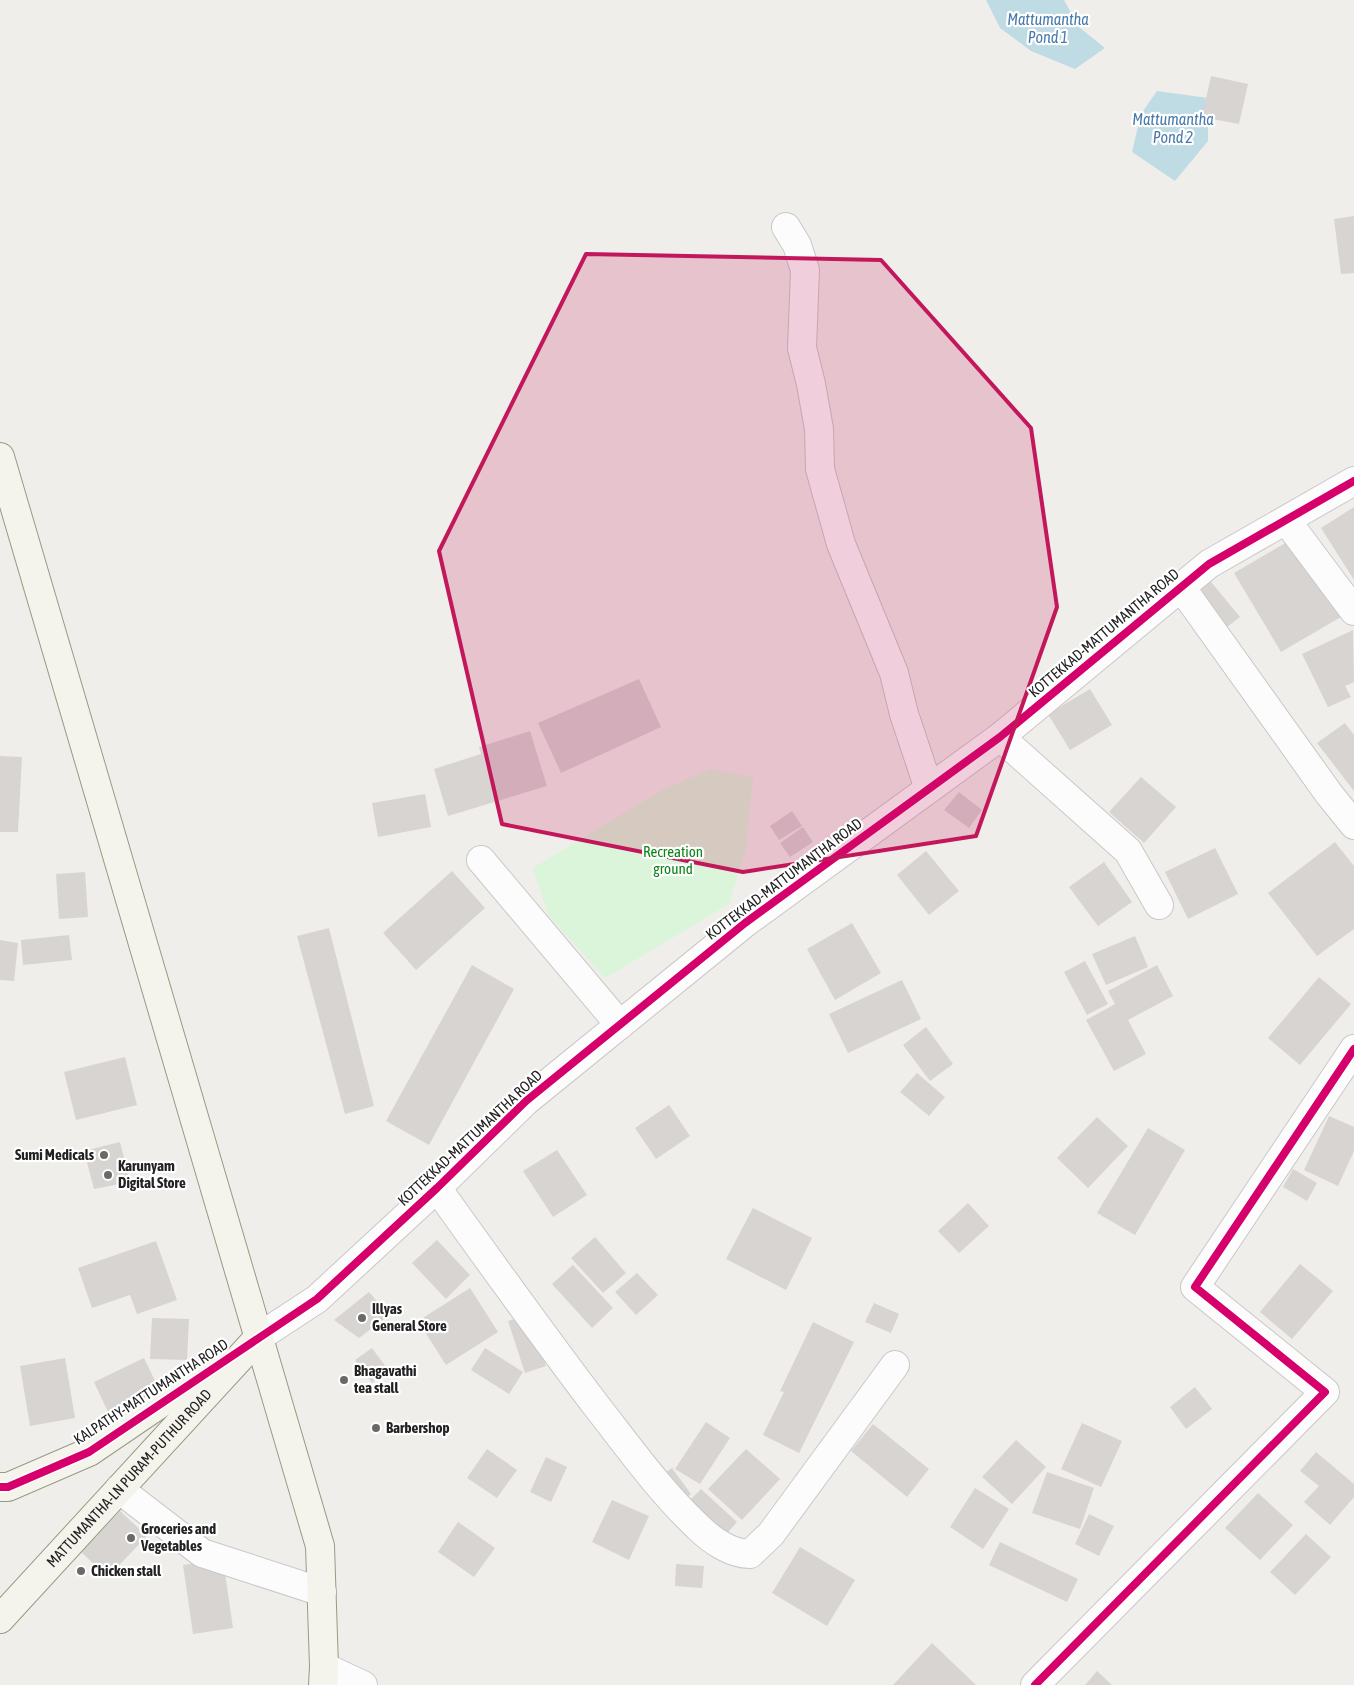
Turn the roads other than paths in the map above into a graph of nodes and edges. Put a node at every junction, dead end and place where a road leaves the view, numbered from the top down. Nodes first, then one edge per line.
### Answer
1 (786, 228) dead end
2 (0, 457) edge
3 (1354, 481) edge
4 (1286, 520) junction
5 (1181, 587) junction
6 (1354, 611) edge
7 (1000, 737) junction
8 (929, 789) junction
9 (1354, 825) edge
10 (481, 860) dead end
11 (1159, 905) dead end
12 (620, 1025) junction
13 (1354, 1049) edge
14 (437, 1188) junction
15 (259, 1337) junction
16 (895, 1365) dead end
17 (0, 1487) edge
18 (120, 1489) junction
19 (322, 1592) junction
20 (0, 1619) edge
21 (324, 1676) edge
22 (363, 1685) edge
23 (1035, 1685) edge

1 - 8 street
2 - 15 main road
3 - 4 street, KOTTEKKAD-MATTUMANTHA ROAD
4 - 5 street, KOTTEKKAD-MATTUMANTHA ROAD
4 - 6 street
5 - 7 street, KOTTEKKAD-MATTUMANTHA ROAD
5 - 9 street
7 - 8 street, KOTTEKKAD-MATTUMANTHA ROAD
7 - 11 street
8 - 12 street, KOTTEKKAD-MATTUMANTHA ROAD
10 - 12 street
12 - 14 street, KOTTEKKAD-MATTUMANTHA ROAD
13 - 23 street
14 - 15 street, KOTTEKKAD-MATTUMANTHA ROAD
14 - 16 street
15 - 17 main road, KALPATHY-MATTUMANTHA ROAD
15 - 18 main road, MATTUMANTHA-LN PURAM-PUTHUR ROAD
15 - 19 main road
18 - 19 street
18 - 20 main road, MATTUMANTHA-LN PURAM-PUTHUR ROAD
19 - 21 main road
21 - 22 street

